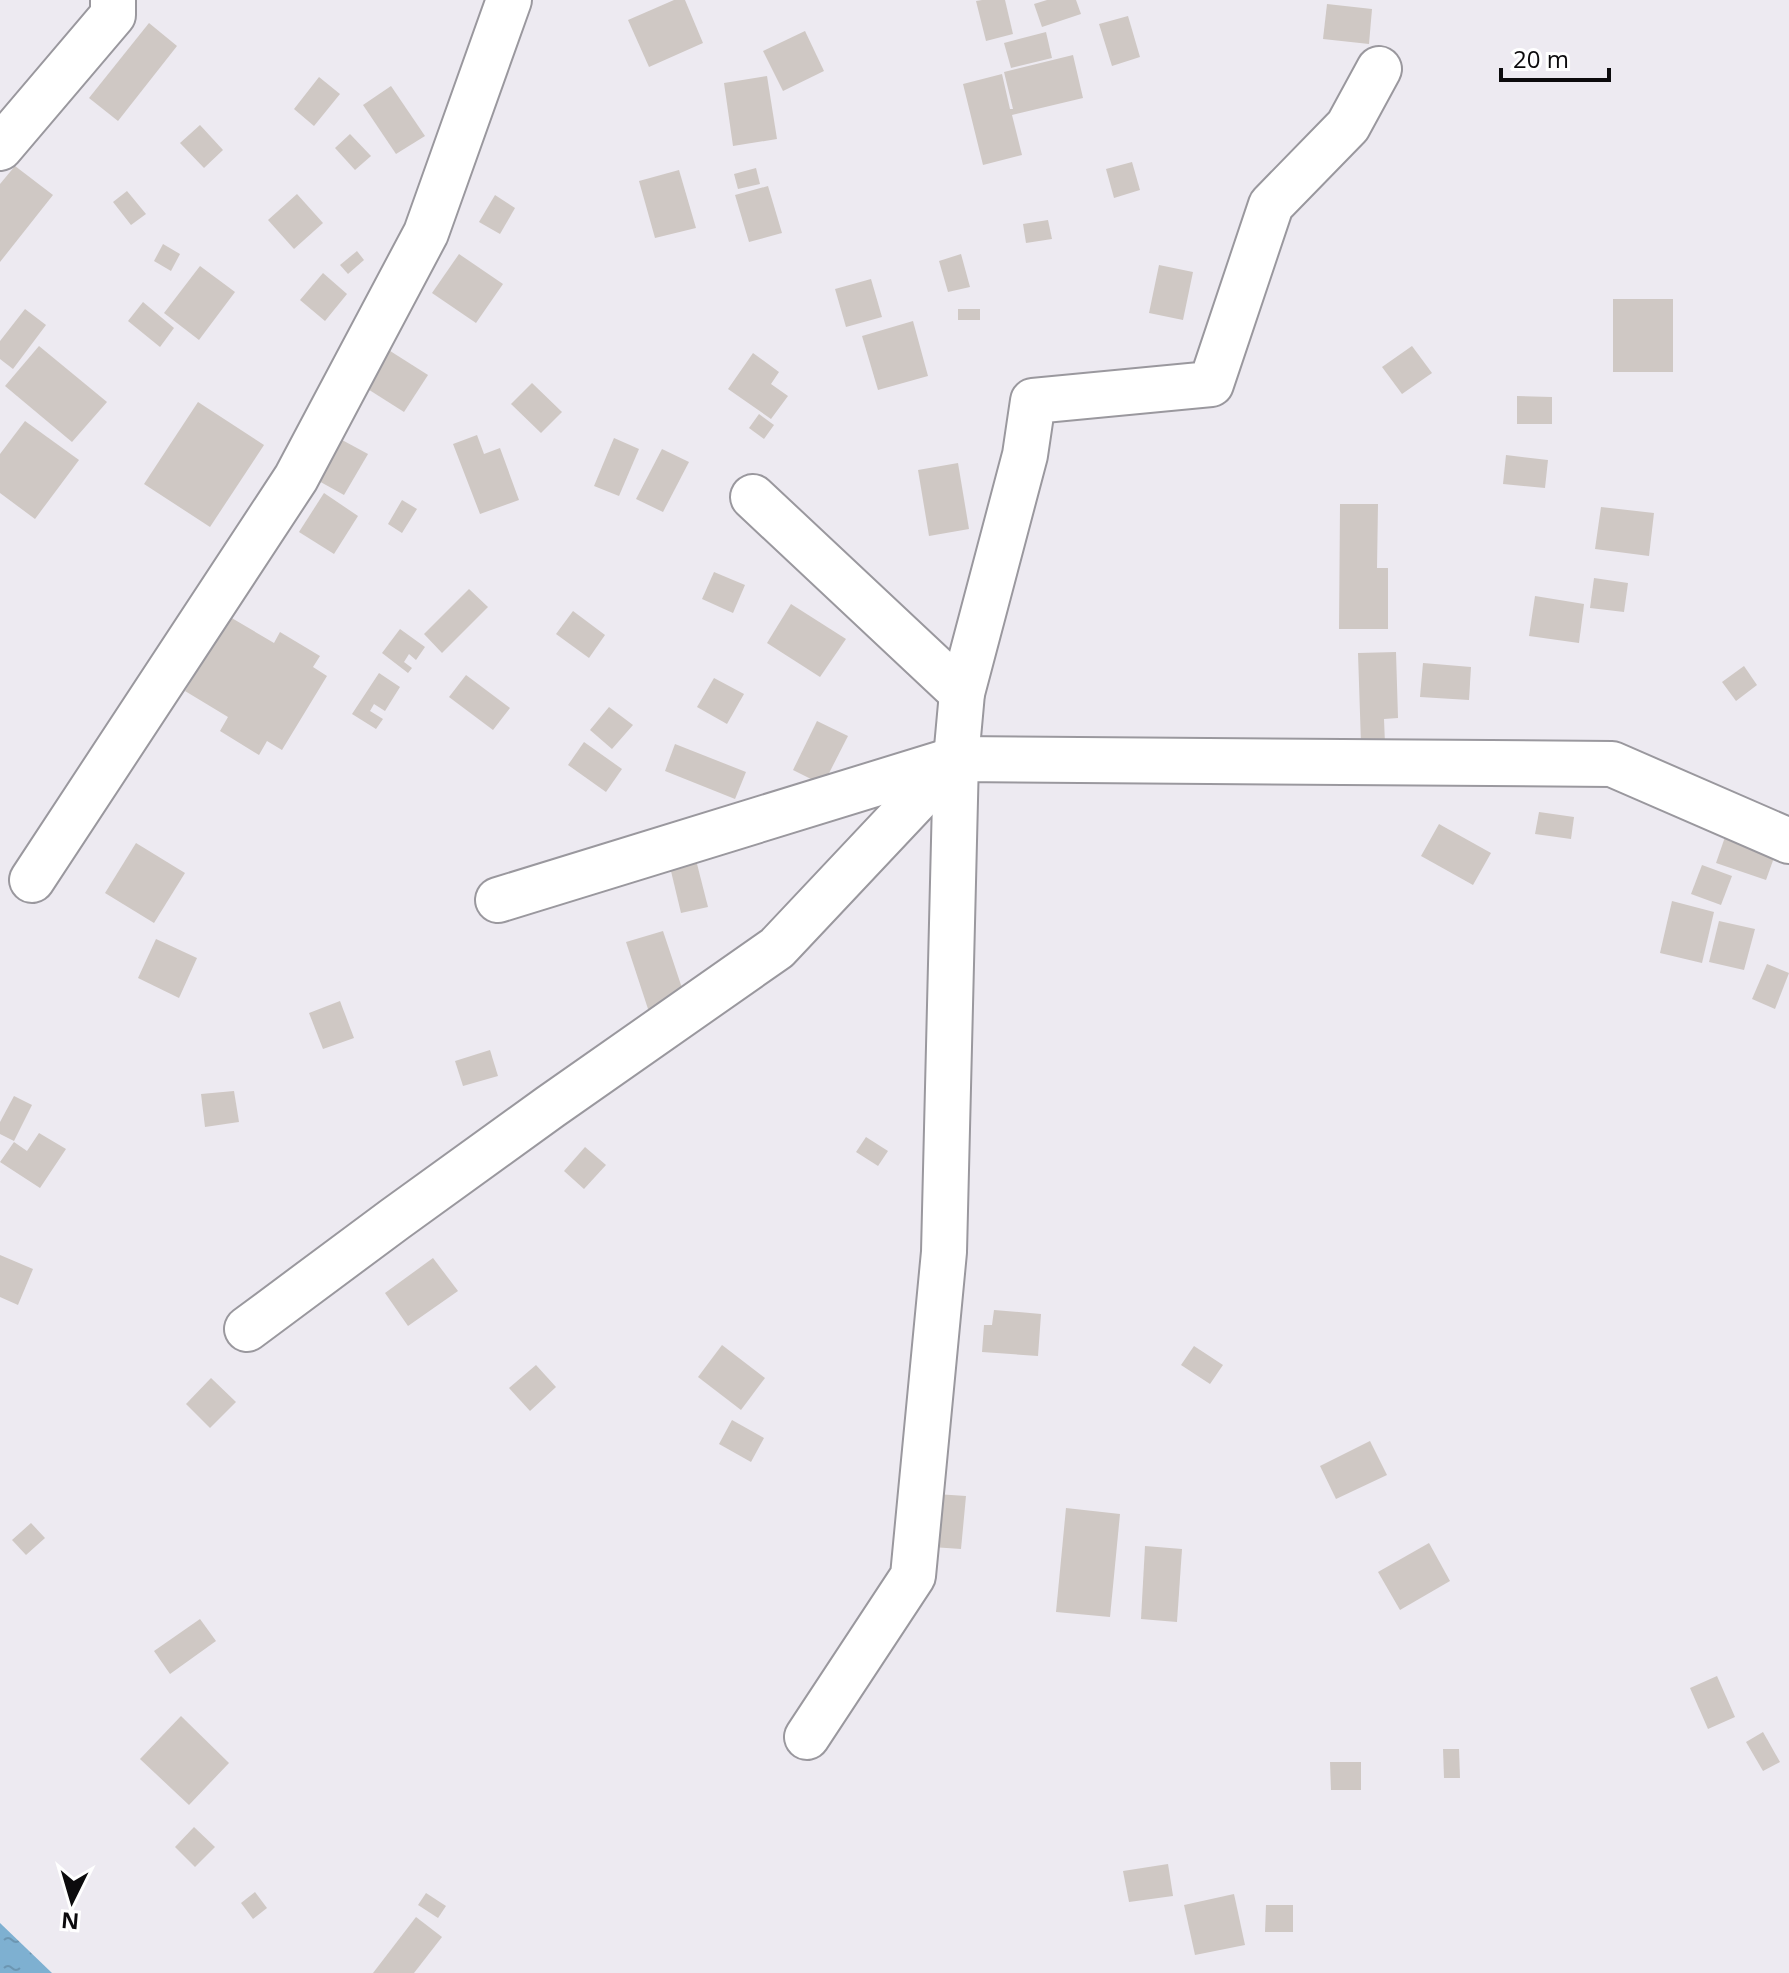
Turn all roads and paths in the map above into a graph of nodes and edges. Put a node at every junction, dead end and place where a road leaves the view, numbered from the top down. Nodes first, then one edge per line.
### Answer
1 (113, 0) edge
2 (509, 0) edge
3 (1379, 69) dead end
4 (0, 148) edge
5 (753, 497) dead end
6 (962, 693) junction
7 (956, 759) junction
8 (1789, 841) edge
9 (32, 880) dead end
10 (498, 900) dead end
11 (247, 1329) dead end
12 (807, 1737) dead end

1 - 4 street
2 - 9 street
3 - 6 street
5 - 6 street
6 - 7 street
7 - 8 street
7 - 10 street
7 - 11 street
7 - 12 street

